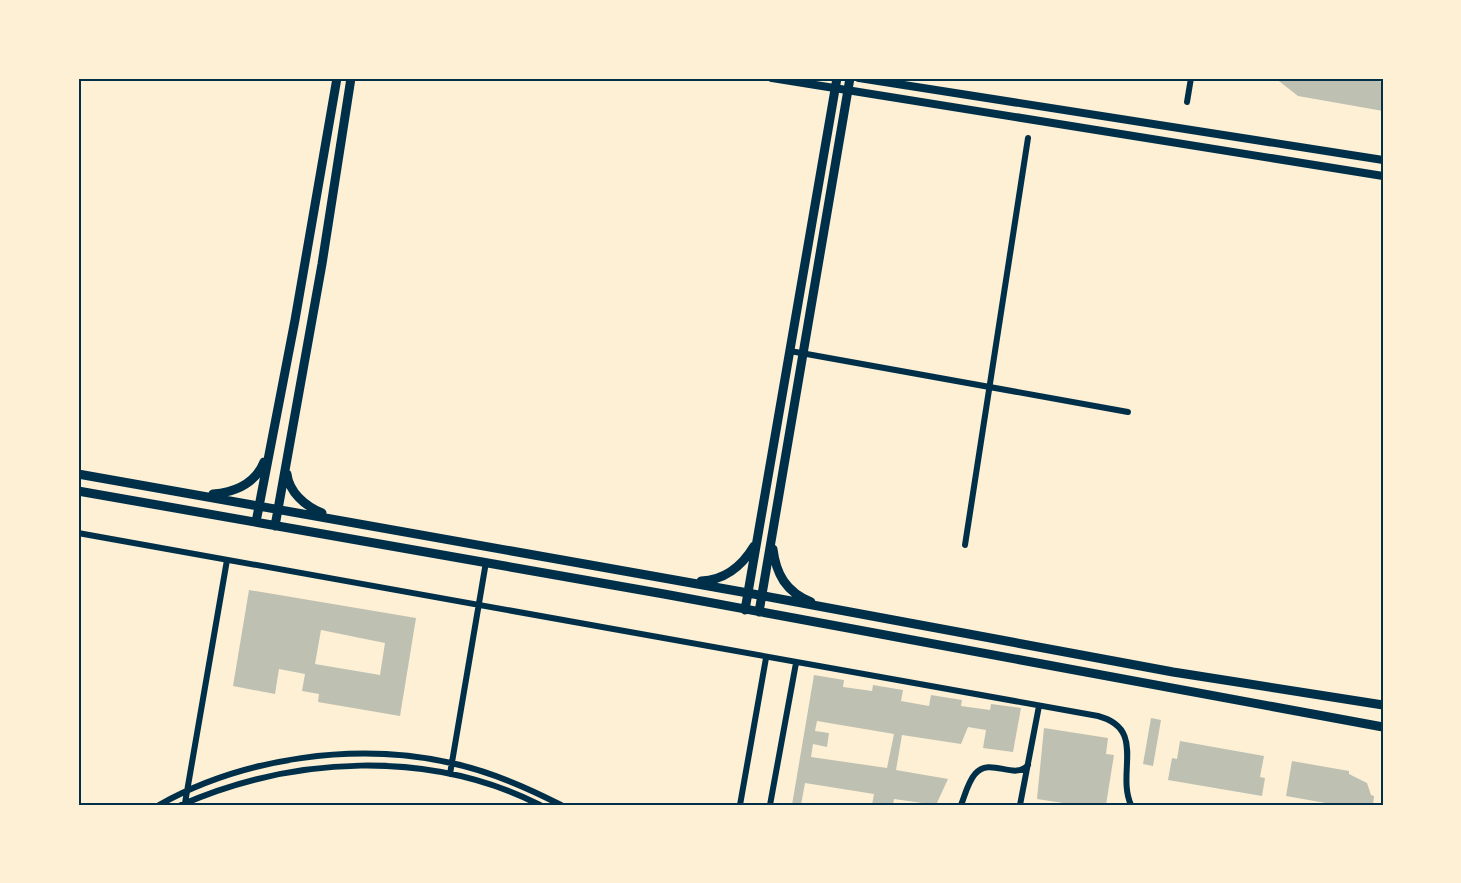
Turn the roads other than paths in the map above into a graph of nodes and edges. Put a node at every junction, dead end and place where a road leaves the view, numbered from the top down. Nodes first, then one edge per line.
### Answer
1 (337, 78) edge
2 (351, 78) edge
3 (772, 78) edge
4 (850, 78) edge
5 (859, 78) edge
6 (1191, 78) edge
7 (836, 83) edge
8 (848, 90) junction
9 (1187, 102) dead end
10 (1028, 138) dead end
11 (1383, 160) edge
12 (1383, 176) edge
13 (790, 351) junction
14 (803, 353) junction
15 (989, 388) junction
16 (1128, 412) dead end
17 (270, 445) junction
18 (287, 463) junction
19 (78, 474) edge
20 (78, 491) edge
21 (199, 495) junction
22 (259, 506) junction
23 (279, 510) junction
24 (347, 521) junction
25 (256, 522) junction
26 (760, 523) junction
27 (275, 526) junction
28 (774, 527) junction
29 (78, 533) edge
30 (965, 545) dead end
31 (227, 560) junction
32 (486, 562) junction
33 (684, 581) junction
34 (748, 593) junction
35 (762, 596) junction
36 (479, 604) junction
37 (830, 609) junction
38 (745, 610) junction
39 (759, 612) junction
40 (766, 658) junction
41 (796, 663) junction
42 (1383, 705) edge
43 (1039, 706) junction
44 (1383, 727) edge
45 (1029, 762) junction
46 (452, 763) junction
47 (1011, 770) junction
48 (450, 774) junction
49 (187, 789) junction
50 (1024, 792) junction
51 (183, 804) edge
52 (159, 805) edge
53 (540, 805) edge
54 (561, 805) edge
55 (740, 805) edge
56 (770, 805) edge
57 (961, 805) edge
58 (1020, 805) edge
59 (1131, 805) edge

1 - 17 main road
2 - 18 main road
3 - 7 street
4 - 8 main road
5 - 11 street
6 - 9 street
7 - 8 street
7 - 13 main road
8 - 12 street
8 - 14 main road
10 - 15 street
13 - 14 street
13 - 26 main road
14 - 15 street
14 - 28 main road
15 - 16 street
15 - 30 street
17 - 21 main road
17 - 22 main road
18 - 23 main road
18 - 24 main road
19 - 21 main road
20 - 25 main road
21 - 22 main road
22 - 23 main road
22 - 25 main road
23 - 24 main road
23 - 27 main road
24 - 33 main road
25 - 27 main road
26 - 33 main road
26 - 34 main road
27 - 32 main road
28 - 35 main road
28 - 37 main road
29 - 31 street
31 - 36 street
31 - 49 street
32 - 36 street
32 - 38 main road
33 - 34 main road
34 - 35 main road
34 - 38 main road
35 - 37 main road
35 - 39 main road
36 - 40 street
36 - 46 street
37 - 42 main road
38 - 39 main road
39 - 44 main road
40 - 41 street
40 - 55 street
41 - 43 street
41 - 56 street
43 - 45 street
43 - 59 street
45 - 47 street
45 - 50 street
46 - 48 street
46 - 49 street
46 - 54 street
47 - 50 street
47 - 57 street
48 - 51 street
48 - 53 street
49 - 51 street
49 - 52 street
50 - 58 street

